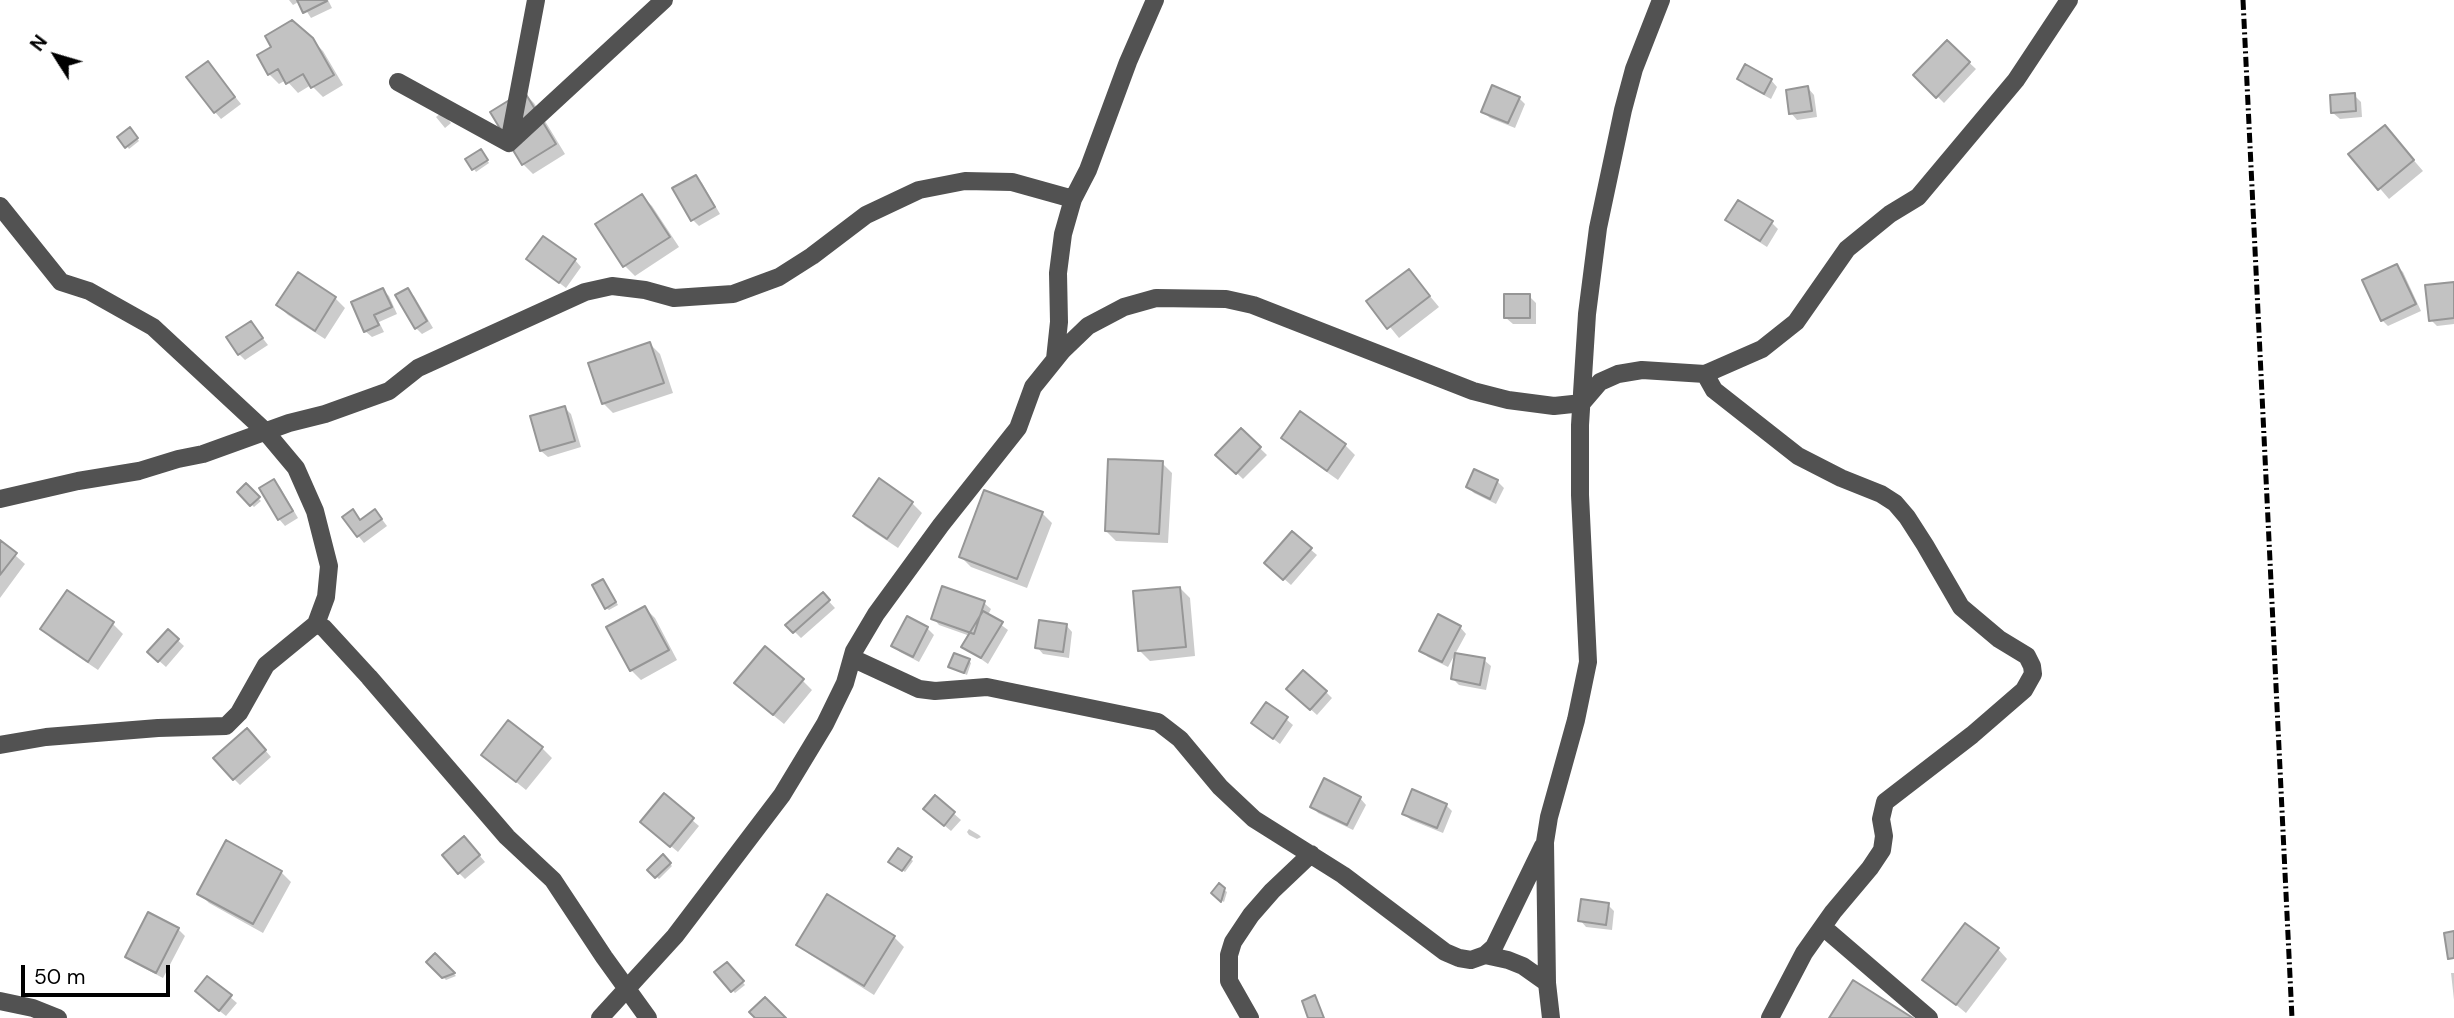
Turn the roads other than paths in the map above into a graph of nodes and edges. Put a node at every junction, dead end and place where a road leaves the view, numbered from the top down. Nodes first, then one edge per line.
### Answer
1 (536, 0) edge
2 (664, 0) edge
3 (1155, 0) edge
4 (1661, 0) edge
5 (2069, 0) edge
6 (398, 82) dead end
7 (509, 143) junction
8 (1073, 199) junction
9 (0, 206) edge
10 (1055, 359) junction
11 (1705, 374) junction
12 (1582, 403) junction
13 (265, 431) junction
14 (0, 499) edge
15 (316, 624) junction
16 (852, 658) junction
17 (0, 745) edge
18 (1545, 842) junction
19 (1311, 854) junction
20 (1823, 927) junction
21 (1485, 954) junction
22 (1547, 983) junction
23 (627, 989) junction
24 (0, 1001) edge
25 (58, 1018) edge
26 (600, 1018) edge
27 (648, 1018) edge
28 (1250, 1018) edge
29 (1550, 1018) edge
30 (1770, 1018) edge
31 (1929, 1018) edge

1 - 7 street
2 - 7 street
3 - 8 street
4 - 12 street
5 - 11 street
6 - 7 street
8 - 10 street
8 - 13 street
9 - 13 street
10 - 12 street
10 - 16 street
11 - 12 street
11 - 20 street
12 - 18 street
13 - 14 street
13 - 15 street
15 - 17 street
15 - 23 street
16 - 19 street
16 - 23 street
18 - 21 street
18 - 22 street
19 - 21 street
19 - 28 street
20 - 30 street
20 - 31 street
21 - 22 street
22 - 29 street
23 - 26 street
23 - 27 street
24 - 25 street

